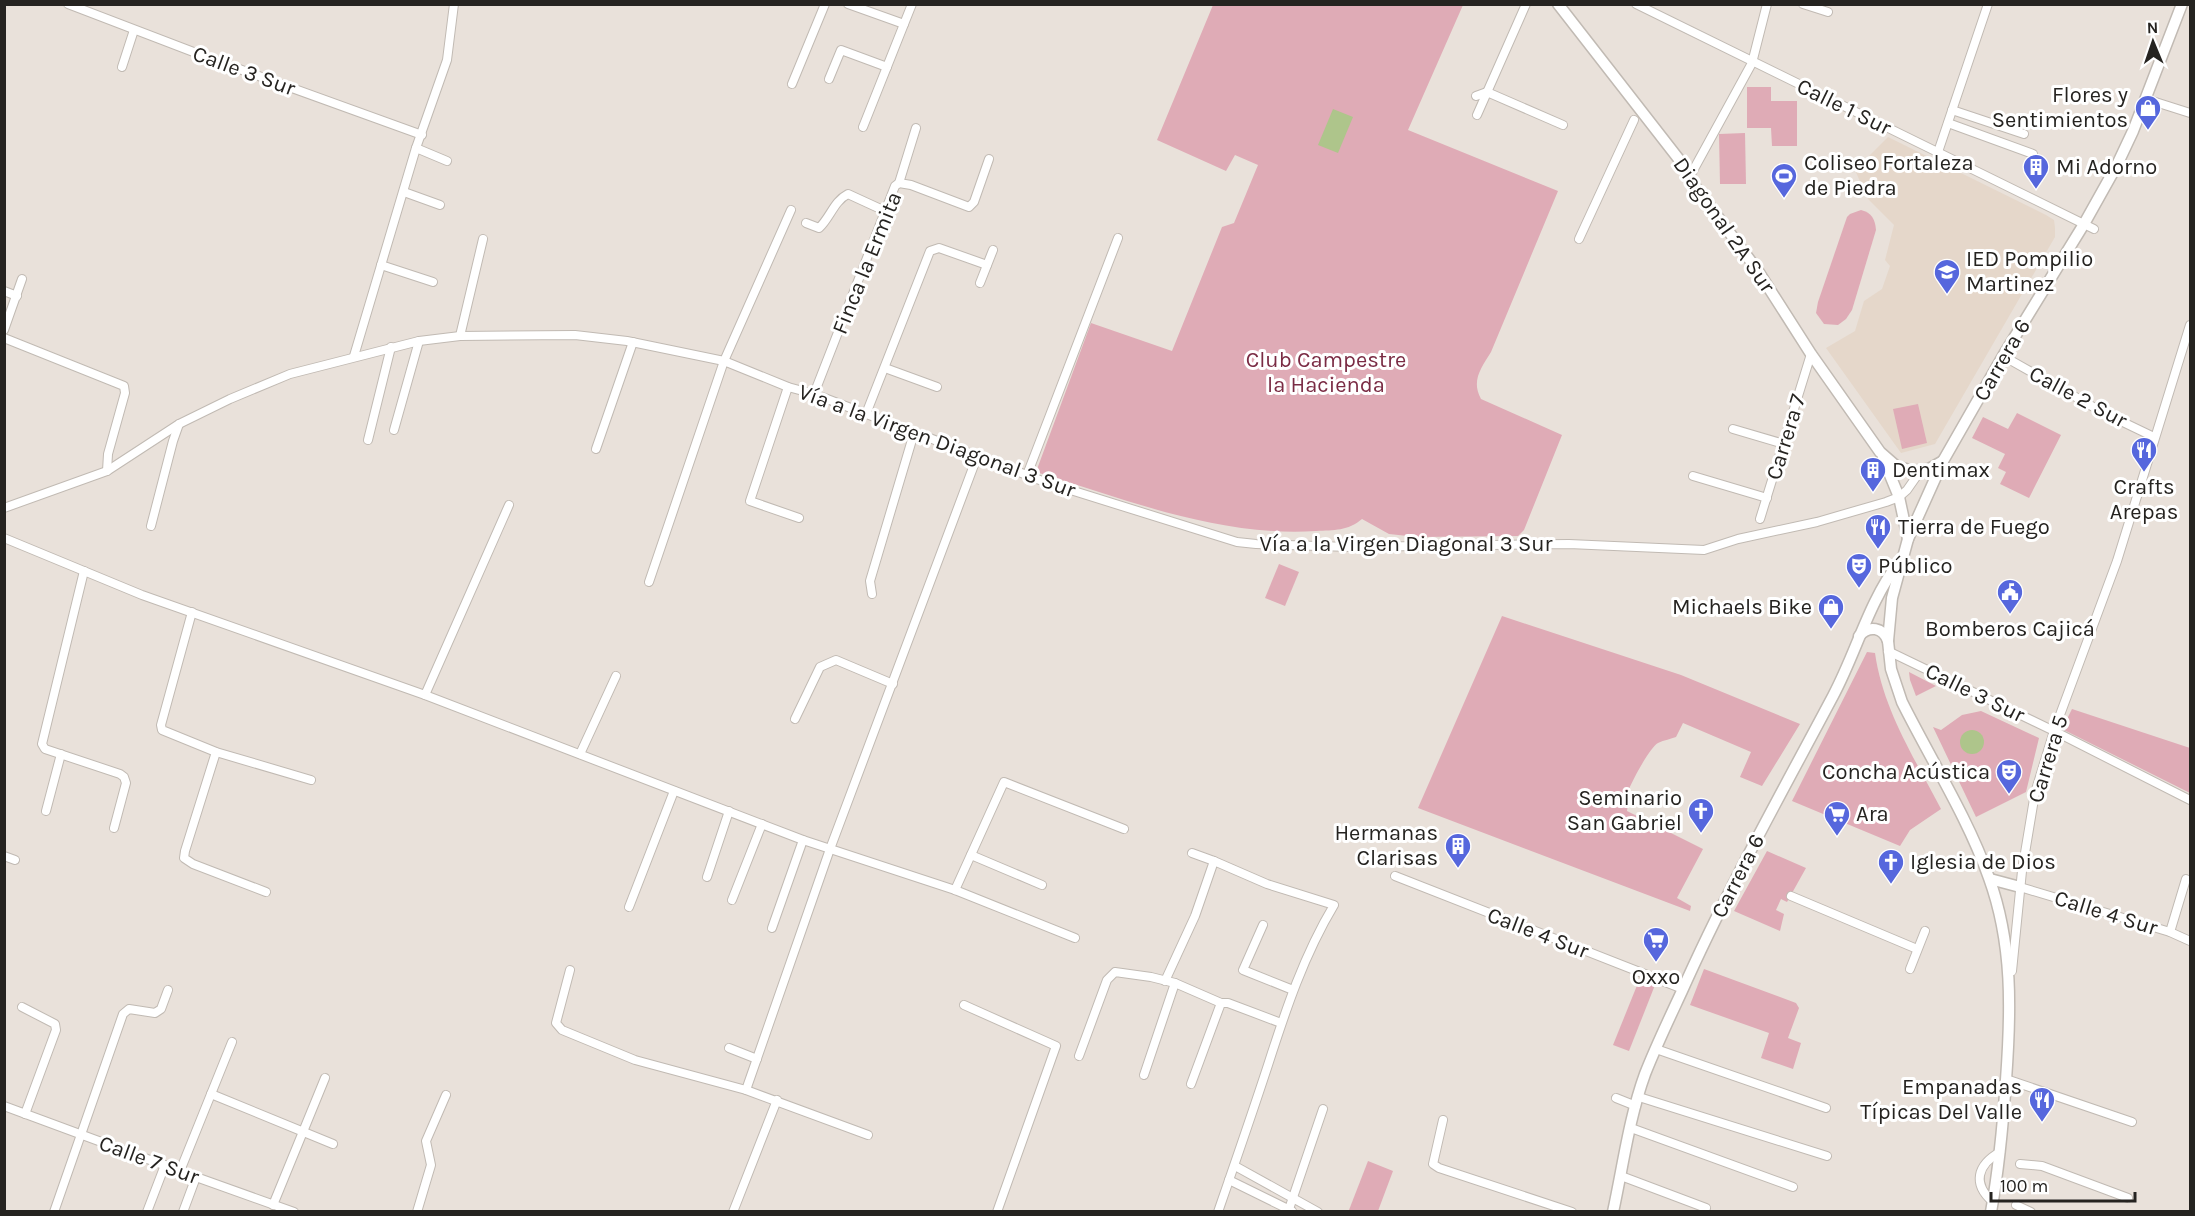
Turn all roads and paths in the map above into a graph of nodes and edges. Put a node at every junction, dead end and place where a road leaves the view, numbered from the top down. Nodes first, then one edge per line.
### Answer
1 (68, 4) edge
2 (454, 4) edge
3 (825, 4) edge
4 (848, 4) edge
5 (912, 4) edge
6 (1526, 4) edge
7 (1767, 4) edge
8 (1803, 4) edge
9 (1988, 4) edge
10 (2182, 4) edge
11 (1559, 5) edge
12 (1636, 5) edge
13 (1828, 12) dead end
14 (904, 24) junction
15 (134, 30) junction
16 (1752, 63) junction
17 (122, 67) dead end
18 (887, 67) junction
19 (829, 79) dead end
20 (792, 84) dead end
21 (1487, 92) junction
22 (1476, 96) dead end
23 (2146, 99) junction
24 (1952, 110) junction
25 (2190, 113) edge
26 (1477, 115) dead end
27 (1634, 120) dead end
28 (1948, 123) junction
29 (1563, 125) dead end
30 (863, 127) dead end
31 (916, 128) dead end
32 (2024, 134) dead end
33 (422, 135) junction
34 (416, 148) junction
35 (1938, 152) junction
36 (2033, 154) dead end
37 (989, 159) dead end
38 (447, 161) dead end
39 (1689, 178) junction
40 (899, 183) junction
41 (404, 192) junction
42 (440, 206) dead end
43 (790, 210) dead end
44 (885, 211) junction
45 (806, 223) dead end
46 (2089, 227) junction
47 (1118, 238) dead end
48 (483, 239) dead end
49 (1579, 239) dead end
50 (993, 250) dead end
51 (381, 264) junction
52 (987, 265) junction
53 (22, 279) dead end
54 (433, 282) dead end
55 (980, 283) dead end
56 (4, 291) edge
57 (17, 296) junction
58 (2190, 325) edge
59 (4, 330) edge
60 (460, 336) junction
61 (4, 338) edge
62 (419, 341) junction
63 (633, 342) junction
64 (391, 347) junction
65 (1811, 354) junction
66 (354, 356) junction
67 (2003, 356) junction
68 (724, 361) junction
69 (885, 368) junction
70 (788, 387) junction
71 (937, 387) dead end
72 (814, 394) junction
73 (866, 414) junction
74 (179, 424) junction
75 (1733, 429) dead end
76 (394, 430) dead end
77 (914, 433) junction
78 (2154, 437) junction
79 (368, 440) dead end
80 (1784, 444) junction
81 (596, 449) dead end
82 (1880, 452) junction
83 (977, 457) junction
84 (1943, 461) junction
85 (1921, 470) junction
86 (107, 471) junction
87 (1027, 475) junction
88 (1693, 476) dead end
89 (1899, 497) junction
90 (1767, 498) junction
91 (509, 505) dead end
92 (4, 508) edge
93 (799, 518) dead end
94 (1760, 519) dead end
95 (151, 526) dead end
96 (4, 538) edge
97 (1908, 539) junction
98 (1903, 556) junction
99 (84, 571) junction
100 (649, 582) dead end
101 (872, 594) dead end
102 (192, 612) junction
103 (1859, 636) junction
104 (1888, 646) junction
105 (616, 676) dead end
106 (893, 684) junction
107 (425, 695) junction
108 (795, 719) dead end
109 (2054, 731) junction
110 (216, 752) junction
111 (61, 754) junction
112 (580, 754) junction
113 (311, 780) dead end
114 (674, 791) junction
115 (2190, 800) edge
116 (46, 811) dead end
117 (729, 811) junction
118 (762, 824) junction
119 (114, 828) dead end
120 (1124, 829) dead end
121 (803, 840) junction
122 (830, 849) junction
123 (1192, 853) dead end
124 (970, 855) junction
125 (4, 856) edge
126 (15, 860) dead end
127 (1214, 861) junction
128 (1395, 876) dead end
129 (707, 877) dead end
130 (1990, 879) junction
131 (2186, 879) dead end
132 (1042, 885) dead end
133 (2020, 887) junction
134 (955, 890) junction
135 (266, 892) dead end
136 (1791, 896) dead end
137 (732, 900) dead end
138 (629, 907) dead end
139 (1263, 925) dead end
140 (772, 928) dead end
141 (1925, 931) dead end
142 (2170, 932) junction
143 (1075, 938) dead end
144 (2190, 941) edge
145 (1917, 949) junction
146 (1910, 969) dead end
147 (570, 970) dead end
148 (1165, 981) junction
149 (1175, 983) junction
150 (2010, 987) junction
151 (1683, 989) junction
152 (168, 990) dead end
153 (1293, 990) junction
154 (1221, 1003) junction
155 (964, 1005) dead end
156 (22, 1007) dead end
157 (1281, 1023) junction
158 (232, 1042) dead end
159 (729, 1048) dead end
160 (1656, 1049) junction
161 (1079, 1056) dead end
162 (757, 1059) junction
163 (1144, 1075) dead end
164 (325, 1078) dead end
165 (2006, 1079) junction
166 (1191, 1084) dead end
167 (747, 1090) junction
168 (211, 1094) junction
169 (446, 1095) dead end
170 (1616, 1098) dead end
171 (777, 1100) junction
172 (1637, 1101) junction
173 (4, 1106) edge
174 (1826, 1108) dead end
175 (1323, 1109) dead end
176 (25, 1114) junction
177 (1443, 1120) dead end
178 (2132, 1122) dead end
179 (1631, 1128) junction
180 (302, 1133) junction
181 (868, 1135) dead end
182 (82, 1136) junction
183 (333, 1144) dead end
184 (2000, 1152) junction
185 (1827, 1156) dead end
186 (2020, 1164) dead end
187 (165, 1165) junction
188 (1235, 1166) junction
189 (180, 1171) junction
190 (1248, 1174) junction
191 (1621, 1176) junction
192 (196, 1177) junction
193 (1229, 1180) junction
194 (1242, 1188) junction
195 (1793, 1188) dead end
196 (1293, 1197) junction
197 (2128, 1198) dead end
198 (273, 1205) junction
199 (2016, 1205) dead end
200 (1992, 1207) edge
201 (1706, 1208) dead end
202 (183, 1211) edge
203 (1290, 1211) edge
204 (1317, 1211) edge
205 (54, 1212) edge
206 (147, 1212) edge
207 (294, 1212) edge
208 (417, 1212) edge
209 (733, 1212) edge
210 (997, 1212) edge
211 (1218, 1212) edge
212 (1572, 1212) edge
213 (1613, 1212) edge
214 (2031, 1212) edge

1 - 15 street, Calle 3 Sur
2 - 33 street
3 - 20 street
4 - 14 street
5 - 14 street
6 - 21 street
7 - 16 street
8 - 13 street
9 - 24 street
10 - 23 main road, Carrera 6
11 - 39 main road, Diagonal 2A Sur
12 - 16 street, Calle 1 Sur
14 - 18 street
15 - 17 street
15 - 33 street, Calle 3 Sur
16 - 35 street, Calle 1 Sur
16 - 39 street
18 - 19 street
18 - 30 street
21 - 22 street
21 - 26 street
21 - 29 street
23 - 25 street
23 - 46 main road, Carrera 6
24 - 28 street
24 - 32 street
27 - 49 street
28 - 35 street
28 - 36 street
31 - 40 street
33 - 34 street
34 - 38 street
34 - 41 street
35 - 46 street, Calle 1 Sur
37 - 40 street, Finca la Ermita
39 - 65 main road, Diagonal 2A Sur
40 - 44 street, Finca la Ermita
41 - 42 street
41 - 51 street
43 - 68 street
44 - 45 street
44 - 72 street, Finca la Ermita
46 - 67 main road, Carrera 6
47 - 87 street
48 - 60 street
50 - 52 street
51 - 54 street
51 - 66 street
52 - 55 street
52 - 69 street
53 - 57 street
56 - 57 street
57 - 59 street
58 - 78 street, Carrera 5
60 - 62 street, Vía a la Virgen Diagonal 3 Sur
60 - 63 street, Vía a la Virgen Diagonal 3 Sur
61 - 86 street
62 - 64 street, Vía a la Virgen Diagonal 3 Sur
62 - 76 street
63 - 68 street, Vía a la Virgen Diagonal 3 Sur
63 - 81 street
64 - 66 street, Vía a la Virgen Diagonal 3 Sur
64 - 79 street
65 - 80 street, Carrera 7
65 - 82 main road, Diagonal 2A Sur
66 - 74 street, Vía a la Virgen Diagonal 3 Sur
67 - 78 street, Calle 2 Sur
67 - 84 main road, Carrera 6
68 - 70 street, Vía a la Virgen Diagonal 3 Sur
68 - 100 street
69 - 71 street
69 - 73 street
70 - 72 street, Vía a la Virgen Diagonal 3 Sur
70 - 93 street
72 - 73 street, Vía a la Virgen Diagonal 3 Sur
73 - 77 street, Vía a la Virgen Diagonal 3 Sur
74 - 86 street, Vía a la Virgen Diagonal 3 Sur
74 - 95 street
75 - 80 street
77 - 83 street, Vía a la Virgen Diagonal 3 Sur
77 - 101 street
78 - 109 street, Carrera 5
80 - 90 street, Carrera 7
82 - 85 main road
82 - 89 main road
83 - 87 street, Vía a la Virgen Diagonal 3 Sur
83 - 106 street
84 - 85 main road
84 - 97 main road, Carrera 6
85 - 89 street
86 - 92 street, Vía a la Virgen Diagonal 3 Sur
87 - 89 street, Vía a la Virgen Diagonal 3 Sur
88 - 90 street
89 - 97 main road
90 - 94 street, Carrera 7
91 - 107 street
96 - 99 street
97 - 98 main road, Carrera 6
98 - 103 main road, Carrera 6
98 - 104 main road, Carrera 6
99 - 102 street
99 - 111 street
102 - 107 street
102 - 110 street
103 - 104 main road
103 - 151 main road, Carrera 6
104 - 109 street, Calle 3 Sur
104 - 130 main road, Carrera 6
105 - 112 street
106 - 108 street
106 - 122 street
107 - 112 street
109 - 115 street, Calle 3 Sur
109 - 133 street, Carrera 5
110 - 113 street
110 - 135 street
111 - 116 street
111 - 119 street
112 - 114 street
114 - 117 street
114 - 138 street
117 - 118 street
117 - 129 street
118 - 121 street
118 - 137 street
120 - 124 street
121 - 122 street
121 - 140 street
122 - 134 street
122 - 162 street
123 - 127 street
124 - 132 street
124 - 134 street
125 - 126 street
127 - 148 street
127 - 153 street
128 - 151 street, Calle 4 Sur
130 - 133 main road
130 - 150 main road, Carrera 6
131 - 142 street
133 - 142 street, Calle 4 Sur
133 - 150 street, Carrera 5
134 - 143 street
136 - 145 street
139 - 153 street
141 - 145 street
142 - 144 street, Calle 4 Sur
145 - 146 street
147 - 167 street
148 - 149 street
148 - 161 street
149 - 154 street
149 - 163 street
150 - 165 main road, Carrera 5
151 - 160 main road, Carrera 6
152 - 182 street
153 - 157 street
154 - 157 street
154 - 166 street
155 - 210 street
156 - 176 street
157 - 188 street
158 - 168 street
159 - 162 street
160 - 172 main road, Carrera 6
160 - 174 street
162 - 167 street
164 - 180 street
165 - 178 street
165 - 184 main road, Carrera 5
167 - 171 street
168 - 180 street
168 - 189 street
169 - 208 street
170 - 172 street
171 - 181 street
171 - 209 street
172 - 179 main road, Carrera 6
172 - 185 street
173 - 176 street, Calle 7 Sur
175 - 196 street
176 - 182 street, Calle 7 Sur
177 - 212 street
179 - 191 main road, Carrera 6
179 - 195 street
180 - 183 street
180 - 198 street
182 - 187 street, Calle 7 Sur
182 - 205 street
184 - 200 main road, Carrera 5
184 - 200 street
186 - 197 street
187 - 189 street, Calle 7 Sur
187 - 206 street
188 - 190 street
188 - 193 street
189 - 192 street, Calle 7 Sur
190 - 194 street
190 - 196 street
191 - 201 street
191 - 213 main road, Carrera 6
192 - 198 street, Calle 7 Sur
192 - 202 street
193 - 194 street
193 - 211 street
194 - 203 street
196 - 203 street
196 - 204 street
198 - 207 street, Calle 7 Sur
199 - 214 street

